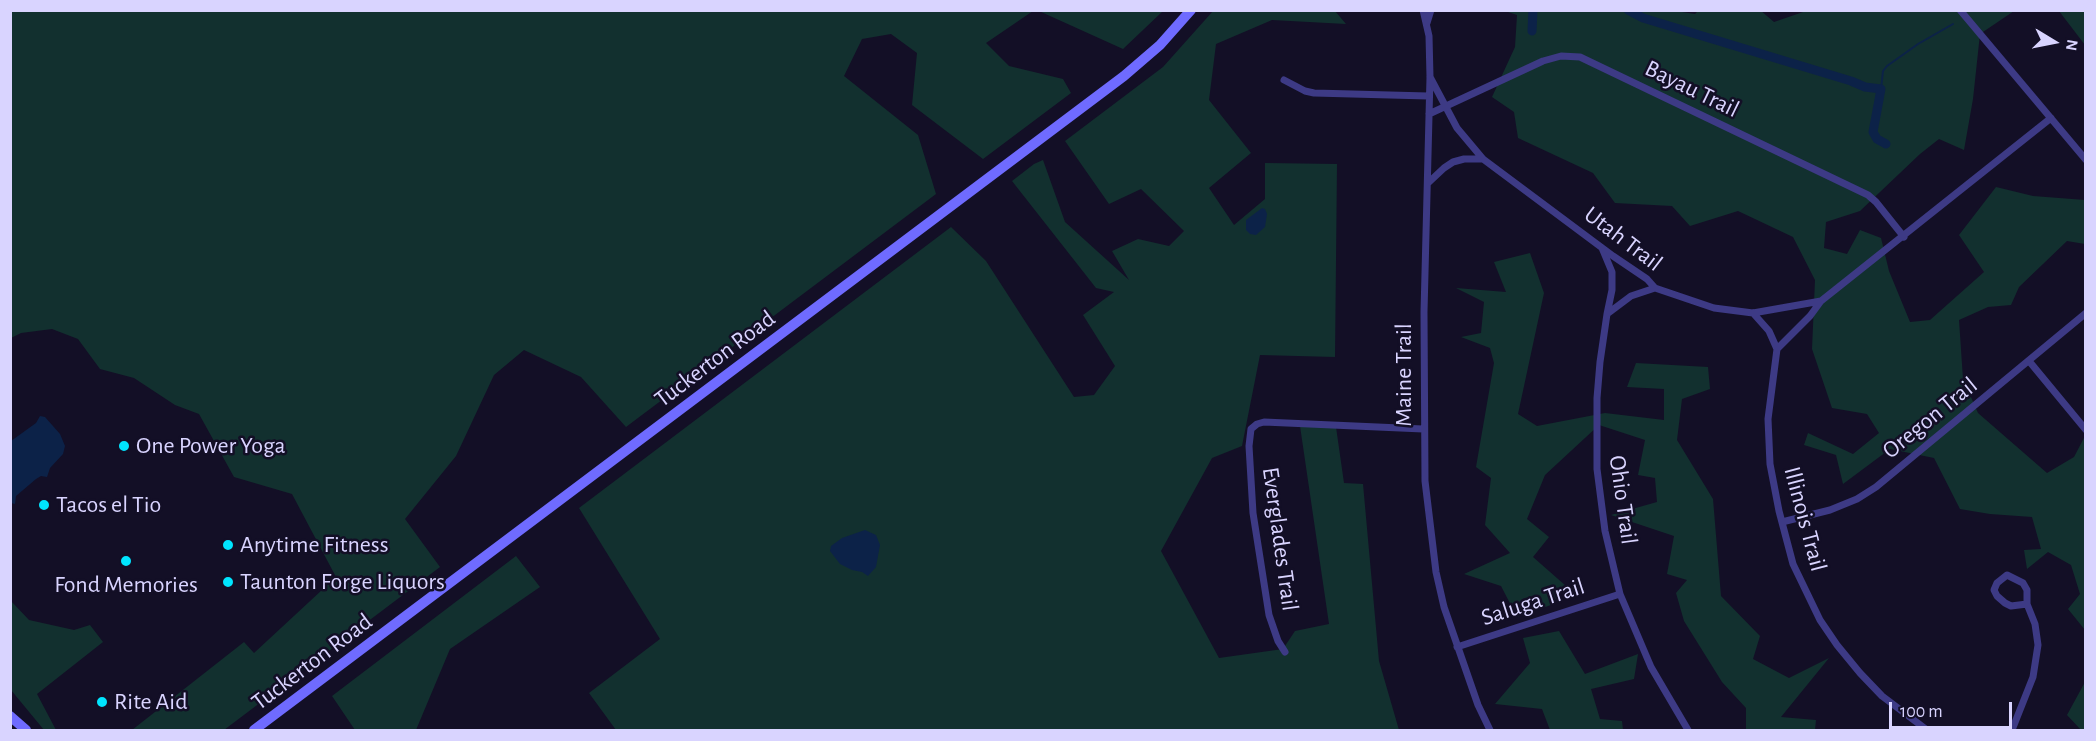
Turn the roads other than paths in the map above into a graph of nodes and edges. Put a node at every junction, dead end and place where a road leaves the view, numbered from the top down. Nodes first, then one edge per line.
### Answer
1 (1191, 10) edge
2 (1423, 10) edge
3 (1431, 10) edge
4 (1960, 10) edge
5 (1427, 26) junction
6 (1430, 77) junction
7 (1284, 80) dead end
8 (1428, 96) junction
9 (1445, 107) junction
10 (1429, 114) junction
11 (2051, 118) junction
12 (1483, 159) junction
13 (2085, 160) edge
14 (1427, 184) junction
15 (1904, 237) junction
16 (1601, 246) junction
17 (1655, 288) junction
18 (1821, 301) junction
19 (1753, 313) junction
20 (2085, 313) edge
21 (1607, 314) junction
22 (1777, 349) junction
23 (2029, 361) junction
24 (1423, 429) junction
25 (2085, 430) edge
26 (1782, 522) junction
27 (1620, 594) junction
28 (2028, 604) junction
29 (1457, 647) junction
30 (1285, 652) dead end
31 (10, 716) edge
32 (22, 729) edge
33 (255, 730) edge
34 (1490, 730) edge
35 (1688, 730) edge
36 (1927, 730) edge
37 (2012, 730) edge

1 - 33 main road, Tuckerton Road
2 - 5 street, Maine Trail
3 - 5 street
4 - 11 street
5 - 6 street, Maine Trail
6 - 8 street, Maine Trail
6 - 9 street, Utah Trail
7 - 8 street
8 - 10 street, Maine Trail
9 - 10 street
9 - 12 street, Utah Trail
9 - 15 street, Bayau Trail
10 - 14 street, Maine Trail
11 - 13 street
11 - 15 street, Utah Trail
12 - 14 street
12 - 16 street, Utah Trail
14 - 24 street, Maine Trail
15 - 18 street, Utah Trail
16 - 17 street, Utah Trail
16 - 21 street, Ohio Trail
17 - 19 street, Utah Trail
17 - 21 street
18 - 19 street, Utah Trail
18 - 22 street, Utah Trail
19 - 22 street
20 - 23 street, Oregon Trail
21 - 27 street, Ohio Trail
22 - 26 street, Illinois Trail
23 - 25 street
23 - 26 street, Oregon Trail
24 - 29 street, Maine Trail
24 - 30 street, Everglades Trail
26 - 36 street, Illinois Trail
27 - 29 street, Saluga Trail
27 - 35 street, Ohio Trail
28 - 28 street
28 - 37 street
29 - 34 street, Maine Trail
31 - 32 main road

